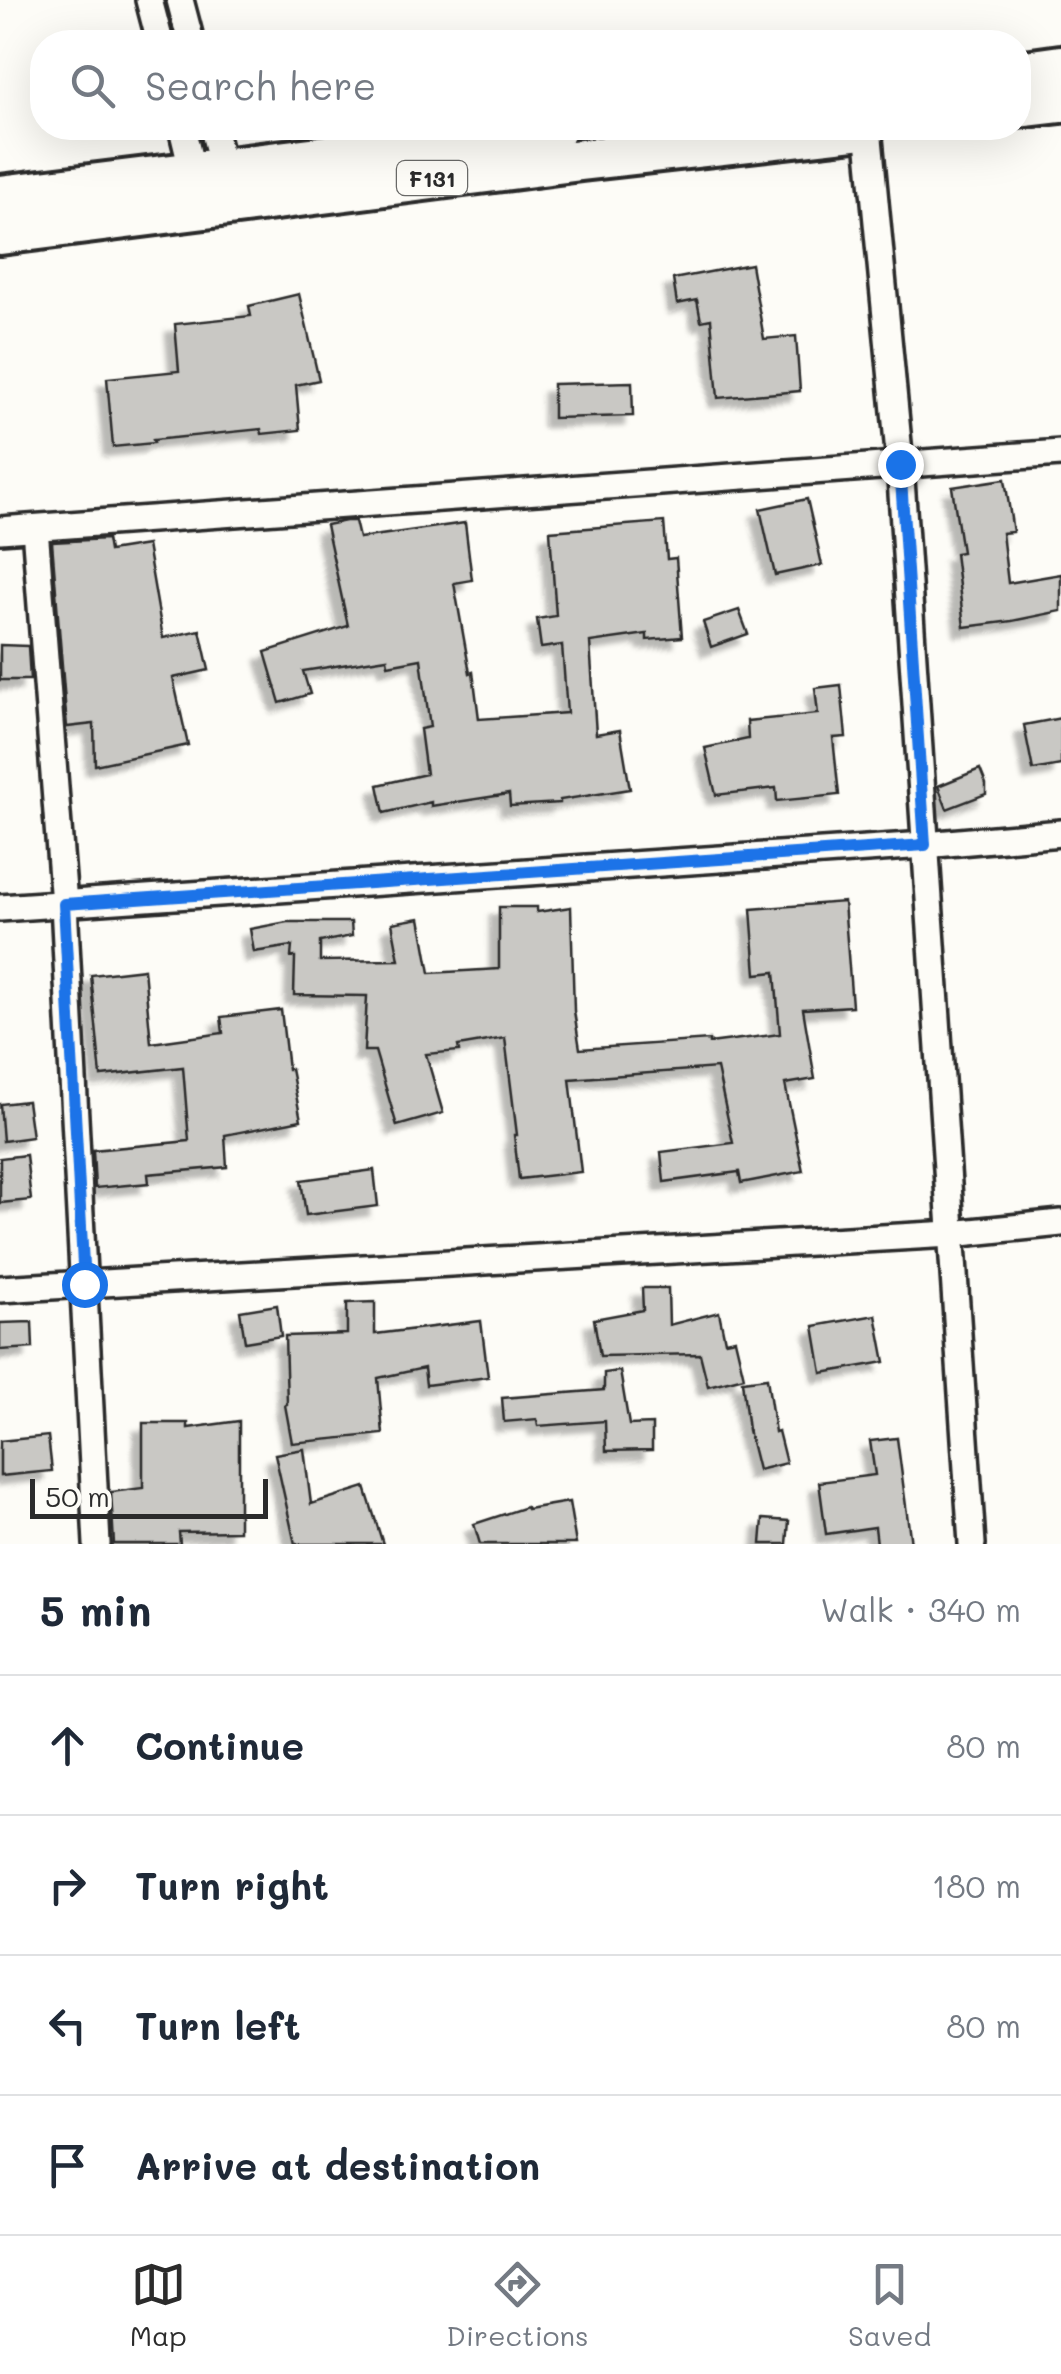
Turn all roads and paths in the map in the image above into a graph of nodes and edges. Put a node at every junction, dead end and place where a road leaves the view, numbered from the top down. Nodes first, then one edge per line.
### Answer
1 (148, 0) edge
2 (180, 0) edge
3 (157, 30) edge
4 (188, 30) edge
5 (1061, 66) edge
6 (1031, 70) edge
7 (1061, 102) edge
8 (1031, 106) edge
9 (188, 140) edge
10 (213, 140) edge
11 (487, 140) edge
12 (758, 140) edge
13 (867, 140) edge
14 (212, 188) junction
15 (0, 196) edge
16 (0, 234) edge
17 (1061, 453) edge
18 (900, 464) junction
19 (35, 528) junction
20 (0, 530) edge
21 (1061, 833) edge
22 (925, 845) junction
23 (64, 904) junction
24 (0, 908) edge
25 (1061, 1223) edge
26 (952, 1234) junction
27 (84, 1284) junction
28 (0, 1289) edge
29 (97, 1544) edge
30 (972, 1544) edge

1 - 3 street
2 - 4 street
5 - 6 main road
7 - 8 main road
9 - 14 street
10 - 14 street
11 - 14 main road, F131
12 - 14 main road, F131
13 - 18 street
14 - 15 main road, F131
14 - 16 main road, F131
17 - 18 street
18 - 19 street
18 - 22 street
19 - 20 street
19 - 23 street
21 - 22 street
22 - 23 street
22 - 26 street
23 - 24 street
23 - 27 street
25 - 26 street
26 - 27 street
26 - 30 street
27 - 28 street
27 - 29 street

